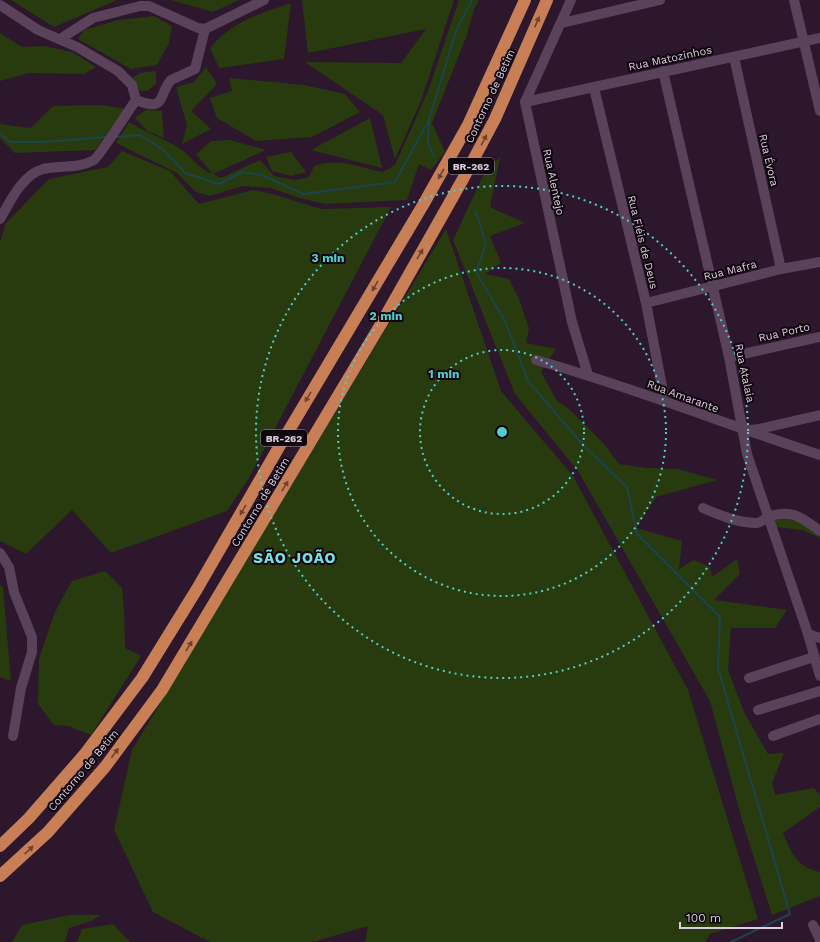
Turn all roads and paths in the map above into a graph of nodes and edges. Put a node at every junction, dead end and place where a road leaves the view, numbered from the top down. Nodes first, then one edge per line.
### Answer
1 (264, 0) edge
2 (524, 0) edge
3 (547, 0) edge
4 (571, 0) edge
5 (660, 0) edge
6 (794, 0) edge
7 (0, 5) edge
8 (562, 23) junction
9 (205, 29) junction
10 (820, 38) edge
11 (60, 39) junction
12 (804, 41) junction
13 (734, 57) junction
14 (663, 71) junction
15 (594, 88) junction
16 (136, 100) junction
17 (525, 102) junction
18 (820, 110) edge
19 (0, 219) edge
20 (820, 262) edge
21 (781, 269) junction
22 (712, 287) junction
23 (646, 303) junction
24 (820, 336) edge
25 (730, 357) junction
26 (536, 360) dead end
27 (588, 375) junction
28 (665, 402) junction
29 (820, 415) edge
30 (744, 430) junction
31 (820, 455) edge
32 (703, 508) dead end
33 (767, 517) junction
34 (820, 531) edge
35 (0, 553) edge
36 (808, 634) junction
37 (820, 638) edge
38 (814, 656) junction
39 (820, 676) edge
40 (750, 678) dead end
41 (820, 691) edge
42 (758, 710) dead end
43 (820, 719) edge
44 (12, 736) dead end
45 (773, 736) dead end
46 (0, 846) edge
47 (0, 876) edge
48 (813, 925) dead end
49 (820, 940) edge

1 - 9 street
2 -> 46 highway, Contorno de Betim / BR-262
47 -> 3 highway, Contorno de Betim / BR-262
4 - 8 street
5 - 8 street
6 - 12 street
7 - 11 street
8 - 17 street
9 - 11 street
9 - 16 street
10 - 12 street, Rua Matozinhos
11 - 16 street
12 - 13 street, Rua Matozinhos
12 - 18 street
13 - 14 street, Rua Matozinhos
13 - 21 street, Rua Évora
14 - 15 street, Rua Matozinhos
14 - 22 street, Rua Atalaia
15 - 17 street, Rua Matozinhos
15 - 23 street, Rua Fiéis de Deus
16 - 19 street
17 - 27 street, Rua Alentejo
20 - 21 street, Rua Mafra
21 - 22 street, Rua Mafra
22 - 23 street, Rua Mafra
22 - 25 street, Rua Atalaia
23 - 28 street, Rua Fiéis de Deus
24 - 25 street, Rua Porto
25 - 30 street, Rua Atalaia
26 - 27 street, Rua Amarante
27 - 28 street, Rua Amarante
28 - 30 street, Rua Amarante
29 - 30 street
30 - 31 street, Rua Amarante
30 - 33 street, Rua Atalaia
32 - 33 street
33 - 34 street
33 - 36 street, Rua Atalaia
35 - 44 street
36 - 37 street
36 - 38 street, Rua Atalaia
38 - 39 street, Rua Atalaia
38 - 40 street
41 - 42 street
43 - 45 street
48 - 49 street

